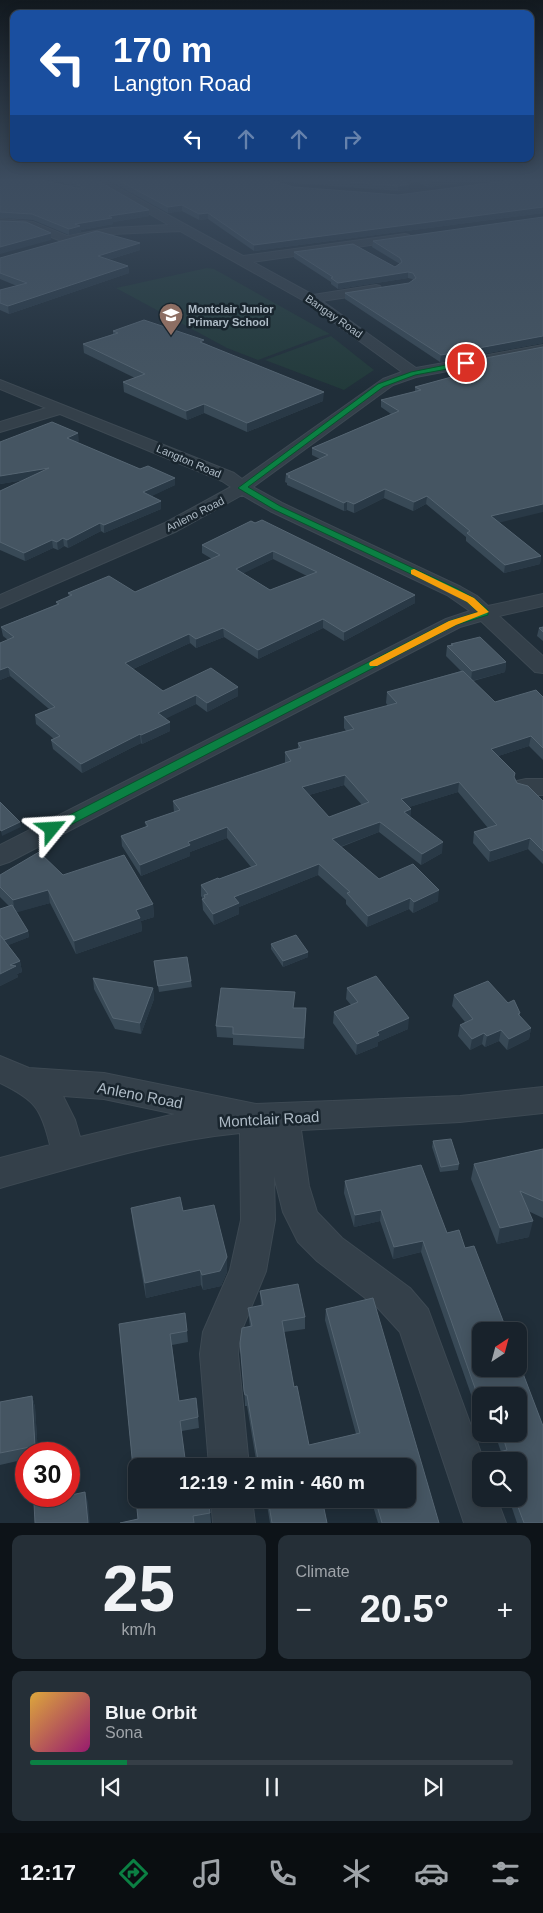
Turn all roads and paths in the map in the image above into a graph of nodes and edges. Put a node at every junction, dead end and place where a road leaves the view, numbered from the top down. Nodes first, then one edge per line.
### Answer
1 (222, 249) edge
2 (320, 249) edge
3 (364, 249) edge
4 (371, 254) edge
5 (242, 260) junction
6 (388, 287) edge
7 (311, 299) junction
8 (543, 350) edge
9 (413, 373) junction
10 (0, 384) edge
11 (59, 409) junction
12 (0, 427) edge
13 (242, 488) junction
14 (543, 600) edge
15 (0, 602) edge
16 (484, 612) junction
17 (543, 667) edge
18 (0, 856) edge
19 (12, 1075) edge
20 (543, 1100) edge
21 (270, 1118) junction
22 (69, 1155) junction
23 (0, 1173) edge
24 (228, 1458) edge
25 (233, 1508) edge
26 (234, 1523) edge
27 (485, 1523) edge

1 - 5 street, Bangay Road
2 - 5 street
3 - 4 street
5 - 7 street, Bangay Road
6 - 7 street
7 - 9 street, Bangay Road
8 - 9 street, Anleno Road
9 - 13 street, Anleno Road
10 - 11 street, Langton Road
11 - 12 street
11 - 13 street, Langton Road
13 - 15 street, Anleno Road
13 - 16 street, Langton Road
14 - 16 street
16 - 17 street, Langton Road
16 - 18 street
19 - 21 street, Anleno Road
19 - 22 street, Anleno Road
20 - 21 street, Montclair Road
21 - 22 street, Montclair Road
21 - 24 street
21 - 27 street
22 - 23 street, Montclair Road
25 - 26 street

